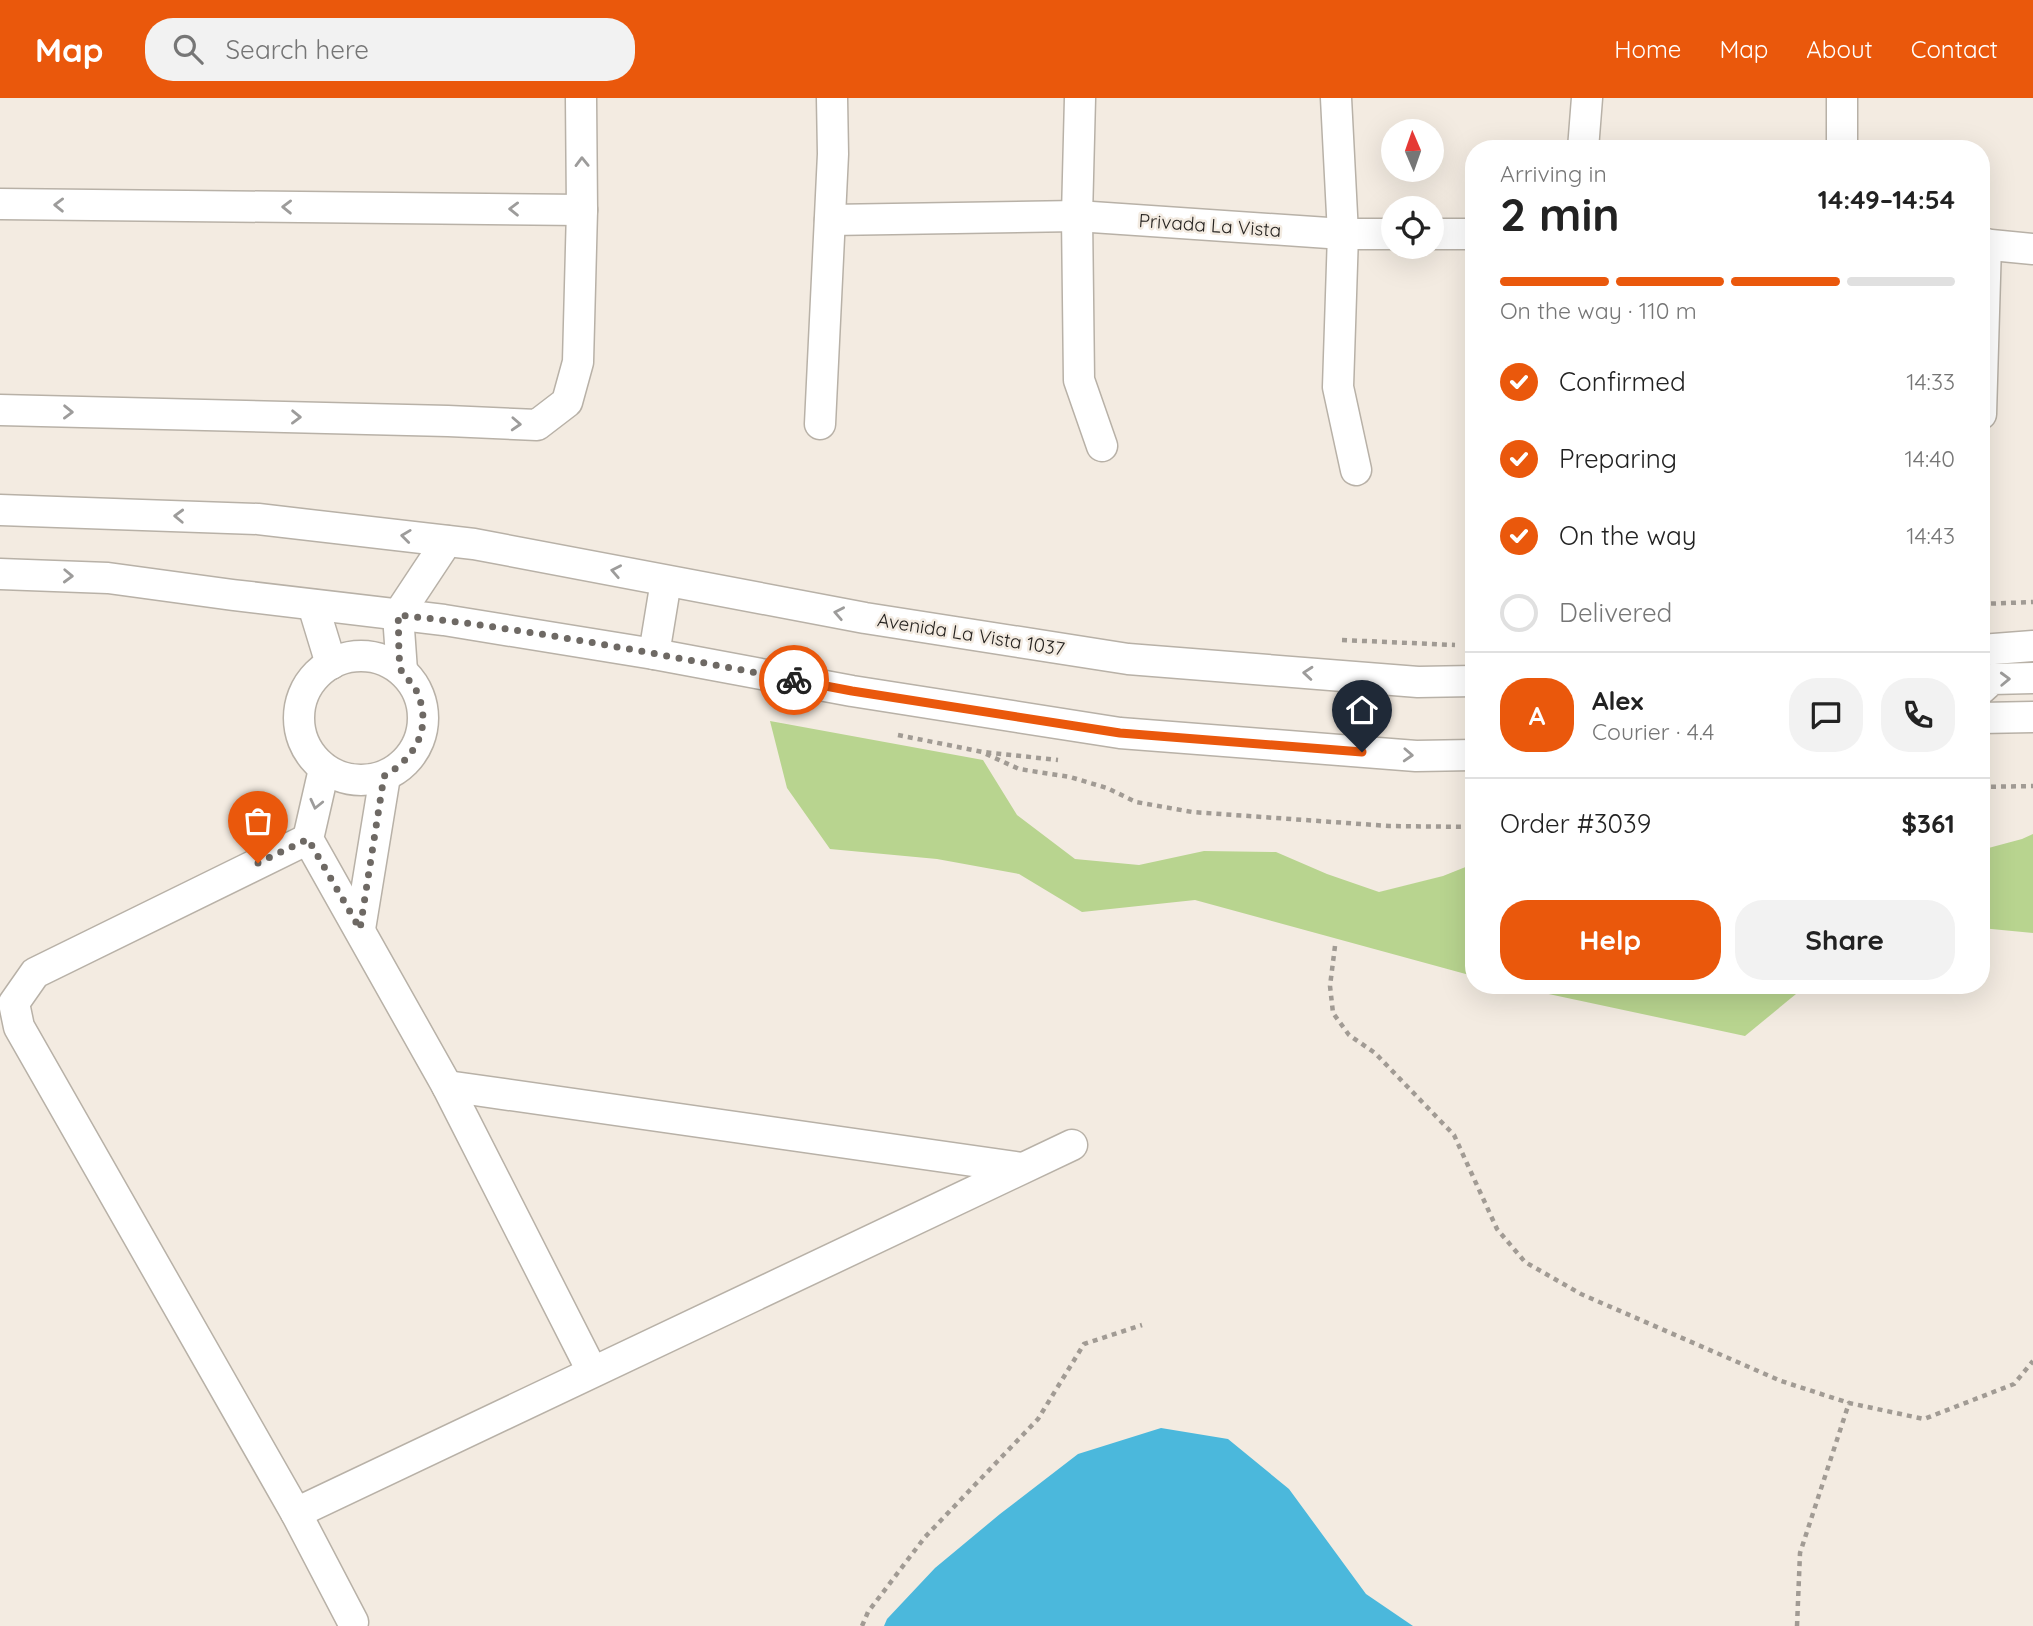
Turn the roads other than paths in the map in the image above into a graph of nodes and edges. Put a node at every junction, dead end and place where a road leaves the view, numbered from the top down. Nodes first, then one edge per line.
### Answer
1 (581, 98) edge
2 (832, 98) edge
3 (1080, 98) edge
4 (1336, 98) edge
5 (1587, 98) edge
6 (1842, 98) edge
7 (1584, 140) edge
8 (1842, 140) edge
9 (0, 204) edge
10 (582, 209) junction
11 (1077, 216) junction
12 (830, 220) junction
13 (1343, 234) junction
14 (1381, 234) edge
15 (1444, 234) edge
16 (1465, 234) edge
17 (1990, 245) edge
18 (2033, 249) edge
19 (0, 410) edge
20 (820, 424) dead end
21 (1102, 446) dead end
22 (1356, 470) dead end
23 (0, 510) edge
24 (460, 542) junction
25 (0, 574) edge
26 (666, 581) junction
27 (313, 605) junction
28 (398, 615) junction
29 (2033, 646) edge
30 (1990, 649) edge
31 (654, 654) junction
32 (331, 664) junction
33 (401, 671) junction
34 (2033, 678) edge
35 (1465, 681) edge
36 (1990, 681) edge
37 (2033, 717) edge
38 (1990, 718) edge
39 (1465, 755) edge
40 (324, 769) junction
41 (384, 776) junction
42 (308, 839) junction
43 (360, 929) junction
44 (447, 1086) junction
45 (1072, 1145) dead end
46 (1022, 1168) junction
47 (592, 1371) junction
48 (296, 1513) junction
49 (353, 1622) dead end

10 -> 1 street
2 - 12 street
3 - 11 street
4 - 13 street
5 - 7 street
6 - 8 street
10 -> 9 street
19 -> 10 street
11 - 12 street, Privada La Vista
11 - 13 street, Privada La Vista
11 - 21 street
12 - 20 street
13 - 14 street, Privada La Vista
13 - 22 street
15 - 16 street
17 - 18 street
24 -> 23 street, Avenida La Vista 1037
26 -> 24 street, Avenida La Vista 1037
24 - 28 street
25 -> 27 street
26 - 31 street
35 -> 26 street, Avenida La Vista 1037
27 - 28 street
27 - 32 street
28 - 31 street
28 - 33 street
29 - 30 street
31 -> 39 street
32 - 33 street
32 - 40 street
33 - 41 street
36 -> 34 street
37 - 38 street
40 - 41 street
40 -> 42 street
41 - 43 street
42 - 43 street
42 - 48 street
43 - 44 street
44 - 46 street
44 - 47 street
45 - 46 street
46 - 47 street
47 - 48 street
48 - 49 street

